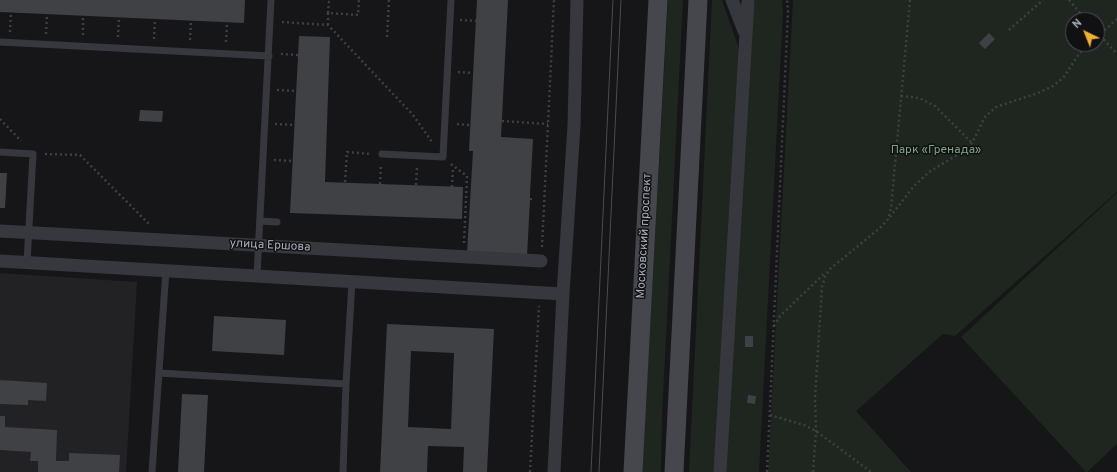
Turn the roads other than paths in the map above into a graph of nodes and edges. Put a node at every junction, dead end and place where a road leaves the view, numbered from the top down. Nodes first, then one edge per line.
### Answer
1 (271, 0) edge
2 (451, 0) edge
3 (577, 0) edge
4 (658, 0) edge
5 (698, 0) edge
6 (732, 0) edge
7 (748, 0) edge
8 (746, 37) junction
9 (0, 42) edge
10 (268, 55) junction
11 (0, 152) edge
12 (382, 154) road end
13 (260, 222) junction
14 (277, 222) dead end
15 (0, 230) edge
16 (29, 232) junction
17 (259, 245) junction
18 (0, 261) edge
19 (27, 262) junction
20 (541, 262) road end
21 (166, 270) junction
22 (257, 275) junction
23 (352, 281) junction
24 (563, 294) junction
25 (159, 373) junction
26 (346, 384) junction
27 (152, 472) edge
28 (343, 472) edge
29 (554, 472) edge
30 (633, 472) edge
31 (674, 472) edge
32 (720, 472) edge

1 - 10 lane
2 - 12 lane
3 - 24 street
4 - 30 main road, Московский проспект
5 - 31 main road
6 - 8 street
7 - 8 street
8 - 32 street
9 - 10 lane
10 - 13 lane
11 - 16 lane
13 - 14 lane
13 - 17 lane
15 - 16 street, улица Ершова
16 - 17 street, улица Ершова
16 - 19 lane
17 - 20 street, улица Ершова
17 - 22 lane
18 - 19 street
19 - 21 street
21 - 22 street
21 - 25 lane
22 - 23 street
23 - 24 street
23 - 26 lane
24 - 29 street
25 - 26 lane
25 - 27 lane
26 - 28 lane

